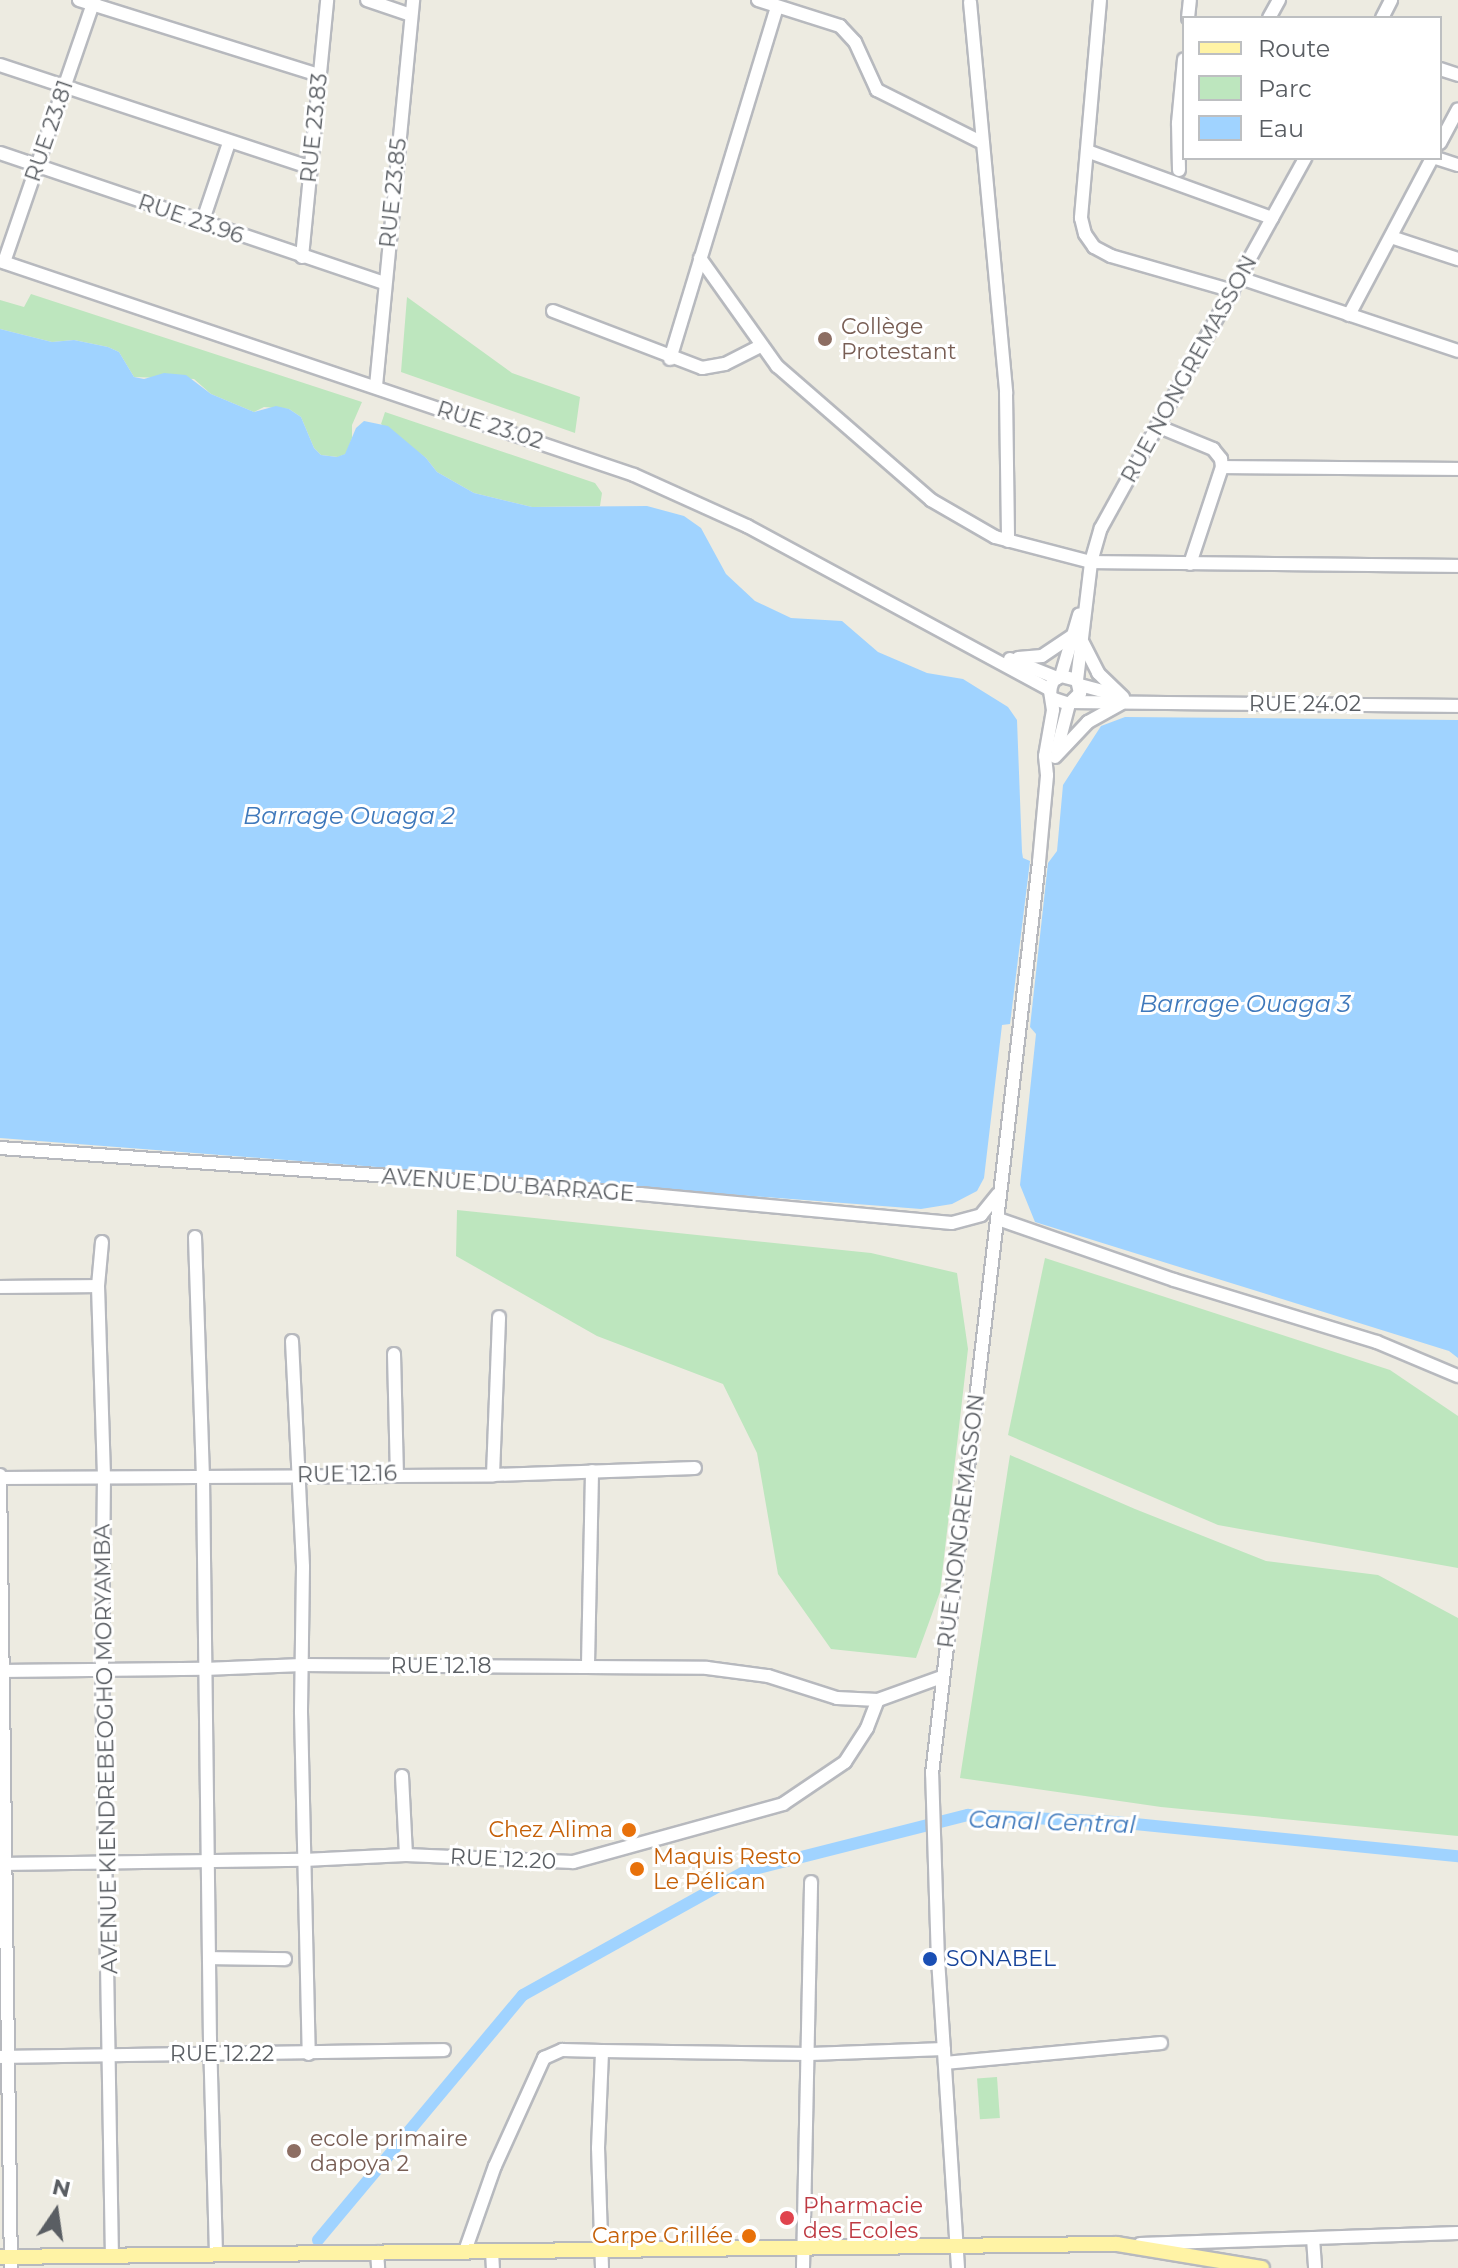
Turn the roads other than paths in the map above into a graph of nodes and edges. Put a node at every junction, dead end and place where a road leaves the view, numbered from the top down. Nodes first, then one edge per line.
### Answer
1 (327, 0) edge
2 (367, 0) edge
3 (413, 0) edge
4 (758, 0) edge
5 (1100, 0) edge
6 (88, 1) edge
7 (970, 2) edge
8 (777, 7) junction
9 (411, 15) junction
10 (0, 65) edge
11 (319, 75) junction
12 (65, 87) junction
13 (1182, 92) edge
14 (1458, 109) edge
15 (1442, 139) edge
16 (981, 142) junction
17 (229, 143) junction
18 (1087, 151) junction
19 (0, 153) edge
20 (1185, 160) edge
21 (1304, 160) edge
22 (1433, 160) edge
23 (36, 166) junction
24 (309, 167) junction
25 (1175, 176) junction
26 (1272, 218) junction
27 (202, 223) junction
28 (1391, 237) junction
29 (302, 257) junction
30 (700, 258) junction
31 (1458, 259) edge
32 (2, 262) edge
33 (1240, 278) junction
34 (383, 283) junction
35 (1233, 291) junction
36 (553, 311) dead end
37 (1349, 315) junction
38 (760, 346) junction
39 (1458, 351) edge
40 (670, 359) junction
41 (376, 386) junction
42 (1157, 426) junction
43 (1222, 467) junction
44 (1458, 469) edge
45 (1008, 541) junction
46 (1091, 562) junction
47 (1190, 564) junction
48 (1458, 566) edge
49 (1077, 636) junction
50 (959, 639) junction
51 (1000, 654) junction
52 (1078, 683) junction
53 (1055, 685) junction
54 (1123, 700) junction
55 (1071, 703) junction
56 (1458, 706) edge
57 (1055, 757) junction
58 (1047, 775) junction
59 (0, 1148) edge
60 (1001, 1188) junction
61 (998, 1219) junction
62 (195, 1237) dead end
63 (102, 1242) dead end
64 (98, 1286) junction
65 (0, 1287) edge
66 (499, 1317) dead end
67 (292, 1341) dead end
68 (394, 1354) dead end
69 (1458, 1376) edge
70 (695, 1468) dead end
71 (592, 1471) junction
72 (397, 1473) junction
73 (298, 1474) junction
74 (104, 1475) junction
75 (493, 1475) junction
76 (0, 1476) edge
77 (203, 1477) junction
78 (588, 1664) junction
79 (302, 1665) junction
80 (102, 1668) junction
81 (204, 1669) junction
82 (1, 1671) edge
83 (942, 1677) junction
84 (878, 1700) junction
85 (402, 1776) dead end
86 (406, 1855) junction
87 (304, 1860) junction
88 (208, 1861) junction
89 (2, 1864) edge
90 (107, 1864) junction
91 (811, 1882) dead end
92 (209, 1958) junction
93 (285, 1959) dead end
94 (1161, 2043) dead end
95 (944, 2049) junction
96 (444, 2050) dead end
97 (602, 2051) junction
98 (210, 2054) junction
99 (309, 2054) junction
100 (810, 2054) junction
101 (110, 2055) junction
102 (4, 2057) edge
103 (945, 2063) junction
104 (1458, 2233) edge
105 (1313, 2238) junction
106 (1117, 2244) junction
107 (957, 2246) junction
108 (602, 2249) junction
109 (802, 2249) junction
110 (465, 2251) junction
111 (492, 2251) junction
112 (377, 2252) junction
113 (216, 2254) junction
114 (112, 2257) junction
115 (7, 2261) edge
116 (378, 2268) edge
117 (493, 2268) edge
118 (602, 2268) edge
119 (803, 2268) edge
120 (958, 2268) edge
121 (1262, 2268) edge
122 (1315, 2268) edge

1 - 11 street, RUE 23.83
2 - 9 street
3 - 9 street, RUE 23.85
4 - 8 street
5 - 18 street
6 - 11 street
6 - 12 street, RUE 23.81
7 - 16 street
8 - 16 street
8 - 30 street
9 - 34 street, RUE 23.85
10 - 12 street
11 - 24 street, RUE 23.83
12 - 17 street
12 - 23 street, RUE 23.81
13 - 25 street
14 - 15 street
16 - 45 street
17 - 24 street
17 - 27 street
18 - 25 street
18 - 35 street
19 - 23 street, RUE 23.96
20 - 25 street
21 - 26 street, RUE NONGREMASSON
22 - 28 street
23 - 27 street, RUE 23.96
23 - 32 street, RUE 23.81
24 - 29 street, RUE 23.83
25 - 26 street
26 - 33 street, RUE NONGREMASSON
27 - 29 street, RUE 23.96
28 - 31 street
28 - 37 street
29 - 34 street, RUE 23.96
30 - 38 street
30 - 40 street
32 - 41 street, RUE 23.02
33 - 35 street, RUE NONGREMASSON
33 - 37 street
34 - 41 street, RUE 23.85
35 - 42 street, RUE NONGREMASSON
36 - 40 street
37 - 39 street
38 - 40 street
38 - 45 street
41 - 50 street, RUE 23.02
42 - 43 street
42 - 46 street, RUE NONGREMASSON
43 - 44 street
43 - 47 street
45 - 46 street
46 - 47 street
46 - 49 street, RUE NONGREMASSON
47 - 48 street
49 - 51 street
49 - 52 street, RUE NONGREMASSON
49 - 53 street, RUE NONGREMASSON
49 - 54 street
50 - 51 street, RUE 23.02
50 - 53 street, RUE 23.02
51 - 53 street, RUE 23.02
52 - 53 street, RUE 24.02
52 - 54 street, RUE 24.02
52 - 55 street, RUE NONGREMASSON
53 - 55 street, RUE 24.02
53 - 58 street, RUE NONGREMASSON
54 - 55 street, RUE 24.02
54 - 56 street, RUE 24.02
54 - 57 street
55 - 57 street, RUE NONGREMASSON
57 - 58 street, RUE NONGREMASSON
58 - 60 street, RUE NONGREMASSON
59 - 60 street, AVENUE DU BARRAGE
60 - 61 street, RUE NONGREMASSON
61 - 69 street
61 - 83 street, RUE NONGREMASSON
62 - 77 street
63 - 64 street, AVENUE KIENDREBEOGHO MORYAMBA
64 - 65 street
64 - 74 street, AVENUE KIENDREBEOGHO MORYAMBA
66 - 75 street
67 - 73 street
68 - 72 street
70 - 71 street, RUE 12.16
71 - 75 street, RUE 12.16
71 - 78 street
72 - 73 street, RUE 12.16
72 - 75 street, RUE 12.16
73 - 77 street, RUE 12.16
73 - 79 street
74 - 76 street, RUE 12.16
74 - 77 street, RUE 12.16
74 - 80 street, AVENUE KIENDREBEOGHO MORYAMBA
76 - 82 street
77 - 81 street
78 - 79 street, RUE 12.18
78 - 84 street, RUE 12.18
79 - 81 street, RUE 12.18
79 - 87 street
80 - 81 street, RUE 12.18
80 - 82 street, RUE 12.18
80 - 90 street, AVENUE KIENDREBEOGHO MORYAMBA
81 - 88 street
82 - 89 street
83 - 84 street
83 - 95 street, RUE NONGREMASSON
84 - 86 street, RUE 12.20
85 - 86 street
86 - 87 street, RUE 12.20
87 - 88 street, RUE 12.20
87 - 99 street
88 - 90 street, RUE 12.20
88 - 92 street
89 - 90 street, RUE 12.20
89 - 102 street
90 - 101 street, AVENUE KIENDREBEOGHO MORYAMBA
91 - 100 street
92 - 93 street
92 - 98 street
94 - 103 street
95 - 100 street
95 - 103 street, RUE NONGREMASSON
96 - 99 street, RUE 12.22
97 - 100 street
97 - 108 street
97 - 110 street
98 - 99 street, RUE 12.22
98 - 101 street, RUE 12.22
98 - 113 street
100 - 109 street
101 - 102 street, RUE 12.22
101 - 114 street, AVENUE KIENDREBEOGHO MORYAMBA
102 - 115 street
103 - 107 street, RUE NONGREMASSON
104 - 105 street
105 - 106 street
105 - 122 street
106 - 107 main road
106 - 121 main road
107 - 109 main road
107 - 120 street, RUE NONGREMASSON
108 - 109 main road
108 - 111 main road
108 - 118 street
109 - 119 street
110 - 111 main road
110 - 112 main road
111 - 117 street
112 - 113 main road
112 - 116 street
113 - 114 main road
114 - 115 main road

